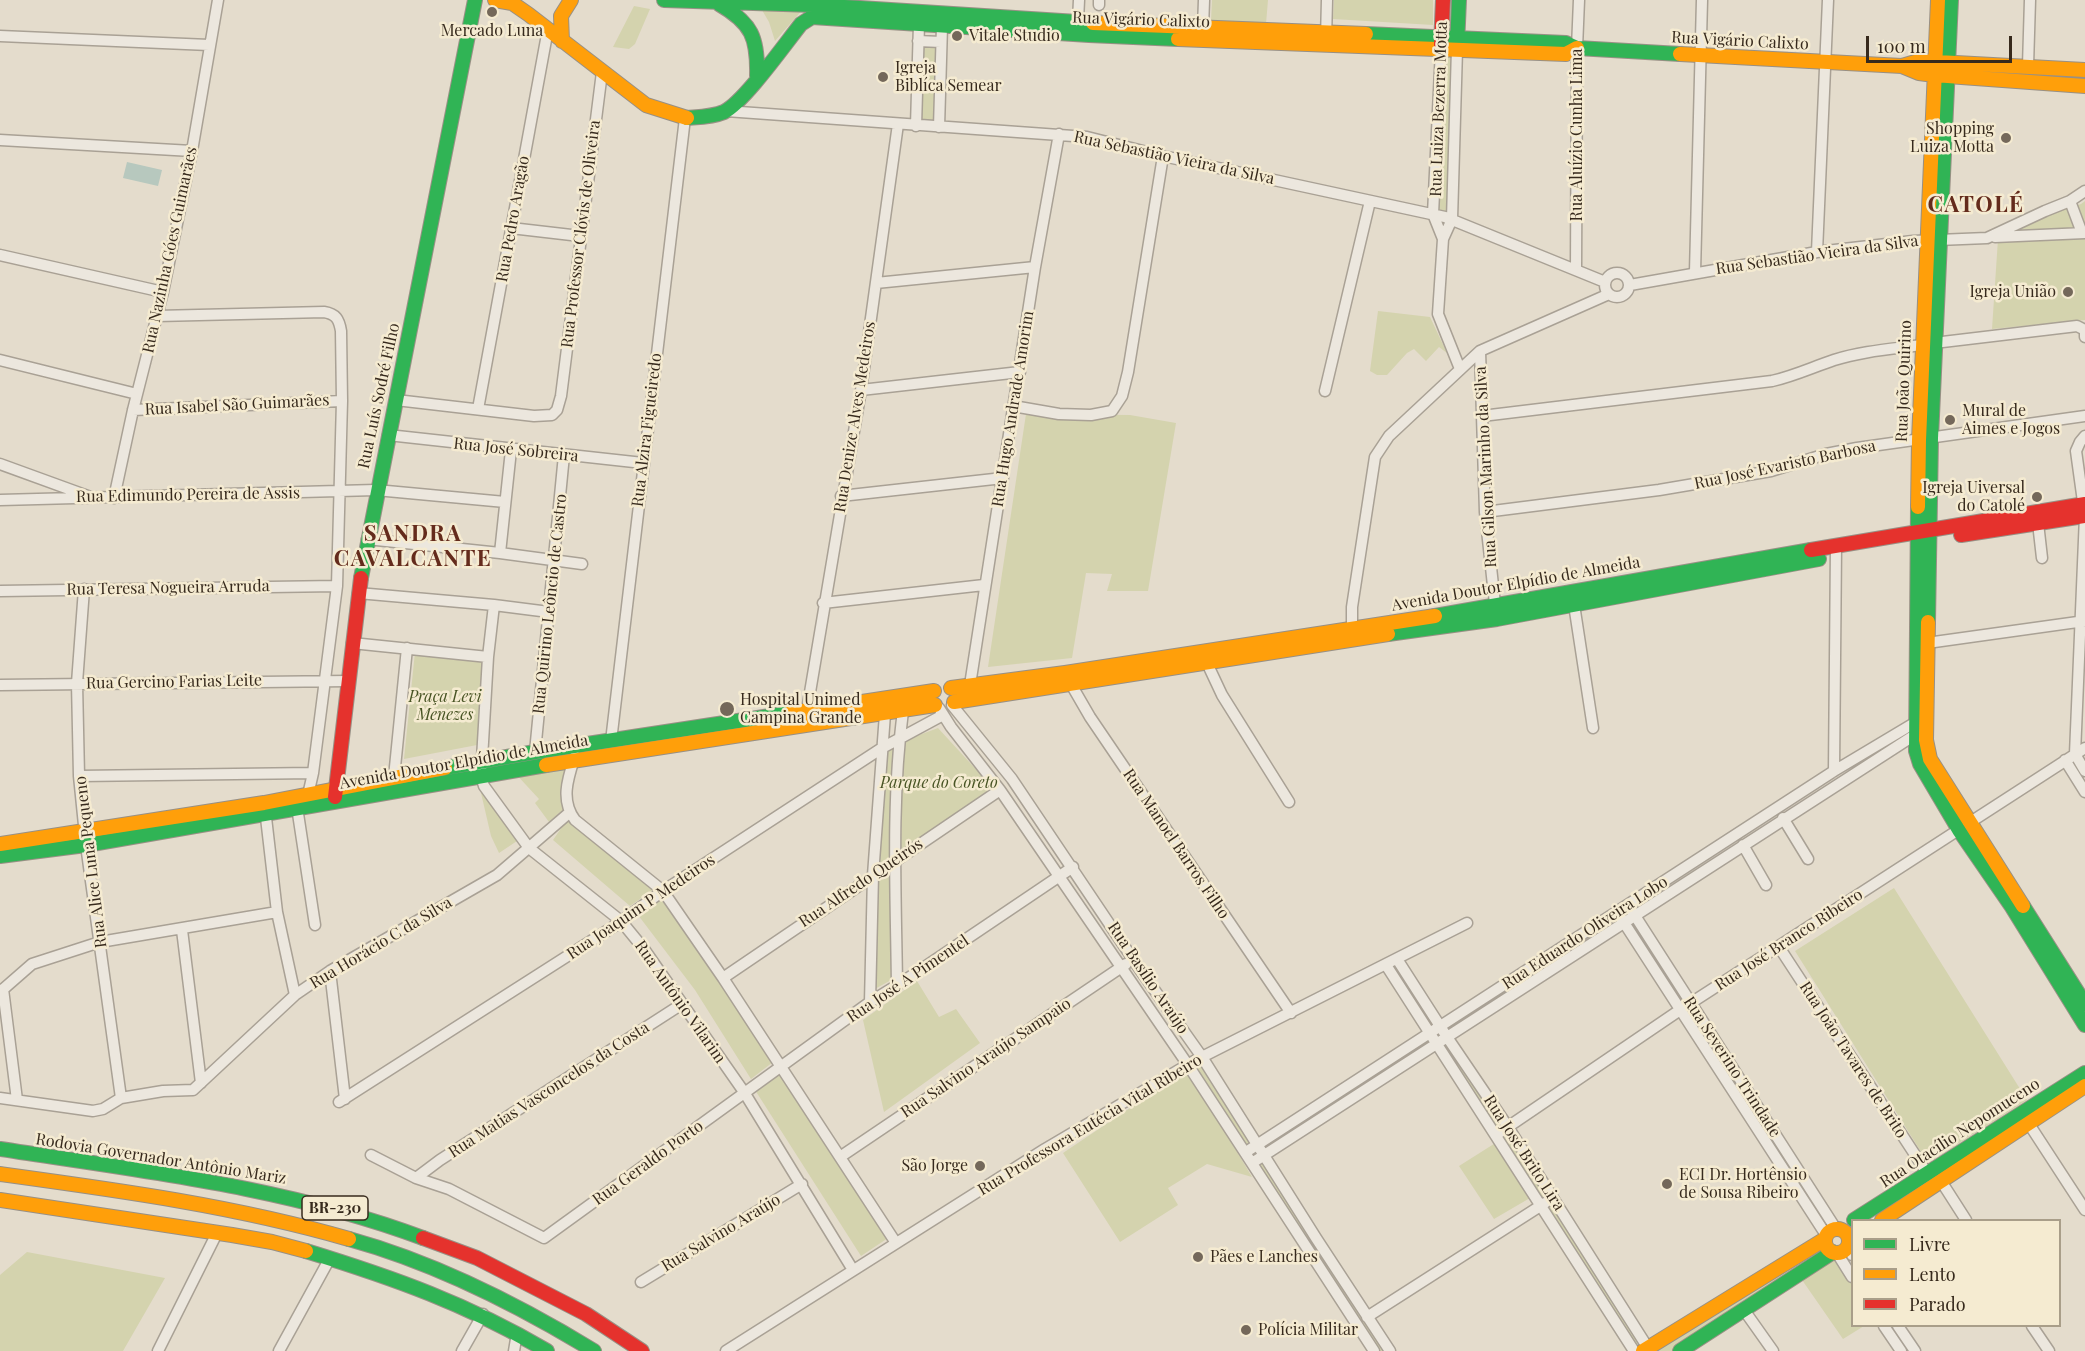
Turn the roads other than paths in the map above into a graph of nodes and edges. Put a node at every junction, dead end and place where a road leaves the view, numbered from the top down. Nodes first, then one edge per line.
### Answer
1 (219, 0) edge
2 (475, 0) edge
3 (495, 0) edge
4 (571, 0) edge
5 (664, 0) edge
6 (1079, 0) edge
7 (1204, 0) edge
8 (1327, 0) edge
9 (1443, 0) edge
10 (1459, 0) edge
11 (1579, 0) edge
12 (1702, 0) edge
13 (1828, 0) edge
14 (1938, 0) edge
15 (1951, 0) edge
16 (2031, 0) edge
17 (708, 1) edge
18 (812, 2) edge
19 (919, 12) edge
20 (942, 13) edge
21 (1078, 21) junction
22 (1203, 28) junction
23 (548, 29) junction
24 (0, 36) edge
25 (1326, 38) junction
26 (562, 41) junction
27 (918, 41) junction
28 (941, 42) junction
29 (1441, 43) junction
30 (1457, 43) junction
31 (209, 45) junction
32 (1577, 48) junction
33 (1700, 56) junction
34 (1825, 62) junction
35 (1941, 62) junction
36 (1902, 66) junction
37 (2028, 66) junction
38 (2085, 70) edge
39 (602, 72) junction
40 (757, 76) junction
41 (1940, 76) junction
42 (1978, 80) junction
43 (2085, 86) edge
44 (1945, 108) junction
45 (726, 111) junction
46 (685, 118) junction
47 (898, 124) junction
48 (915, 126) junction
49 (939, 127) junction
50 (1059, 134) junction
51 (0, 140) edge
52 (192, 151) junction
53 (1163, 156) junction
54 (2085, 191) edge
55 (1370, 201) junction
56 (2070, 201) junction
57 (1434, 214) junction
58 (1452, 219) junction
59 (511, 228) junction
60 (2083, 233) edge
61 (580, 236) junction
62 (1988, 238) junction
63 (1443, 239) junction
64 (1932, 240) junction
65 (1817, 252) junction
66 (0, 255) edge
67 (1035, 267) junction
68 (1576, 270) junction
69 (1695, 272) junction
70 (1605, 282) junction
71 (876, 283) junction
72 (1630, 285) junction
73 (163, 292) junction
74 (1609, 294) junction
75 (157, 316) junction
76 (2085, 337) edge
77 (1928, 344) junction
78 (1480, 351) junction
79 (0, 360) edge
80 (1460, 369) junction
81 (1020, 372) junction
82 (861, 390) junction
83 (1325, 391) dead end
84 (137, 394) junction
85 (396, 400) junction
86 (342, 401) junction
87 (1013, 406) junction
88 (478, 409) junction
89 (133, 410) junction
90 (1482, 416) junction
91 (2085, 416) edge
92 (388, 435) junction
93 (2085, 436) edge
94 (1925, 439) junction
95 (511, 450) junction
96 (564, 455) junction
97 (643, 463) junction
98 (0, 464) edge
99 (1003, 478) junction
100 (376, 490) junction
101 (340, 491) junction
102 (842, 496) junction
103 (94, 498) junction
104 (114, 498) junction
105 (0, 500) edge
106 (505, 502) junction
107 (2085, 510) edge
108 (1485, 512) junction
109 (2037, 523) junction
110 (1924, 536) junction
111 (367, 539) junction
112 (1836, 551) junction
113 (500, 553) junction
114 (2042, 558) dead end
115 (553, 559) junction
116 (582, 564) dead end
117 (984, 585) junction
118 (337, 586) junction
119 (84, 589) junction
120 (0, 591) edge
121 (358, 593) junction
122 (1573, 599) junction
123 (824, 603) junction
124 (494, 605) junction
125 (549, 612) junction
126 (1496, 613) junction
127 (2083, 622) edge
128 (1354, 633) junction
129 (352, 643) junction
130 (1927, 643) junction
131 (407, 648) junction
132 (1206, 656) junction
133 (488, 657) junction
134 (1067, 678) junction
135 (325, 680) junction
136 (348, 681) junction
137 (77, 683) junction
138 (970, 684) junction
139 (0, 685) edge
140 (943, 704) junction
141 (807, 710) junction
142 (903, 711) junction
143 (885, 714) junction
144 (805, 725) junction
145 (1921, 725) junction
146 (1593, 728) dead end
147 (899, 739) junction
148 (610, 741) junction
149 (882, 748) junction
150 (2080, 751) edge
151 (535, 752) junction
152 (576, 753) junction
153 (2065, 760) junction
154 (481, 769) junction
155 (1834, 771) junction
156 (2085, 771) edge
157 (313, 773) junction
158 (80, 776) junction
159 (394, 777) junction
160 (1000, 790) junction
161 (2085, 792) edge
162 (308, 795) junction
163 (335, 795) junction
164 (1289, 802) dead end
165 (297, 807) junction
166 (265, 809) junction
167 (569, 813) junction
168 (1783, 818) junction
169 (1964, 826) junction
170 (85, 839) junction
171 (1743, 845) junction
172 (529, 848) junction
173 (1, 854) edge
174 (1808, 859) dead end
175 (895, 861) junction
176 (1073, 867) junction
177 (873, 875) junction
178 (1059, 878) junction
179 (1766, 885) dead end
180 (663, 891) junction
181 (1632, 910) junction
182 (277, 912) junction
183 (1621, 917) junction
184 (621, 921) junction
185 (1467, 923) dead end
186 (315, 925) dead end
187 (182, 930) junction
188 (100, 942) junction
189 (1779, 947) junction
190 (1133, 959) junction
191 (1397, 959) junction
192 (1386, 965) junction
193 (1120, 967) junction
194 (330, 971) junction
195 (723, 978) junction
196 (897, 986) junction
197 (1, 991) edge
198 (295, 995) junction
199 (870, 1002) junction
200 (1690, 1003) junction
201 (682, 1004) junction
202 (2085, 1004) edge
203 (1680, 1010) junction
204 (1292, 1013) junction
205 (2085, 1025) edge
206 (1440, 1026) junction
207 (1430, 1033) junction
208 (1447, 1037) junction
209 (1436, 1044) junction
210 (1202, 1057) junction
211 (1188, 1065) junction
212 (780, 1066) junction
213 (2085, 1073) edge
214 (201, 1083) junction
215 (2085, 1086) edge
216 (744, 1092) junction
217 (0, 1098) edge
218 (121, 1098) junction
219 (17, 1100) junction
220 (2029, 1124) junction
221 (1508, 1127) junction
222 (1496, 1135) junction
223 (1258, 1145) junction
224 (0, 1149) edge
225 (1246, 1152) junction
226 (371, 1155) dead end
227 (1265, 1155) junction
228 (840, 1157) junction
229 (1252, 1163) junction
230 (1927, 1173) junction
231 (0, 1174) edge
232 (416, 1178) junction
233 (1941, 1181) junction
234 (802, 1184) junction
235 (1553, 1198) junction
236 (0, 1200) edge
237 (1540, 1207) junction
238 (2085, 1210) edge
239 (1856, 1219) edge
240 (1885, 1219) edge
241 (1965, 1219) edge
242 (1851, 1222) edge
243 (217, 1233) junction
244 (1832, 1233) junction
245 (896, 1243) junction
246 (1845, 1249) edge
247 (330, 1258) junction
248 (853, 1270) junction
249 (1851, 1273) edge
250 (641, 1282) dead end
251 (1744, 1310) junction
252 (483, 1314) junction
253 (1367, 1317) junction
254 (1885, 1327) edge
255 (1899, 1327) edge
256 (2033, 1327) edge
257 (517, 1333) junction
258 (1646, 1349) edge
259 (158, 1351) edge
260 (279, 1351) edge
261 (462, 1351) edge
262 (514, 1351) edge
263 (547, 1351) edge
264 (594, 1351) edge
265 (642, 1351) edge
266 (726, 1351) edge
267 (1374, 1351) edge
268 (1390, 1351) edge
269 (1634, 1351) edge
270 (1680, 1351) edge
271 (1773, 1351) edge
272 (1901, 1351) edge
273 (1915, 1351) edge
274 (2049, 1351) edge

1 - 31 street, Rua Nazinha Góes Guimarães
2 - 85 main road, Rua Luís Sodré Filho
3 - 23 main road
4 - 26 main road
5 - 17 main road, Rua Vigário Calixto
6 - 21 street
7 - 22 street
8 - 25 street
9 - 29 main road, Rua Luiza Bezerra Motta
10 - 30 main road, Rua Luiza Bezerra Motta
11 - 32 street, Rua Aluízio Cunha Lima
12 - 33 street
13 - 34 street
14 - 35 main road, Rua João Quirino
15 - 35 main road, Rua João Quirino
16 - 37 street
17 - 18 main road, Rua Vigário Calixto
17 - 40 main road
18 - 19 main road, Rua Vigário Calixto
19 - 20 main road, Rua Vigário Calixto
19 - 27 street
19 - 40 main road, Rua Vigário Calixto
20 - 21 main road, Rua Vigário Calixto
20 - 25 main road, Rua Vigário Calixto
20 - 28 street
21 - 22 main road, Rua Vigário Calixto
22 - 25 main road, Rua Vigário Calixto
23 - 26 main road
23 - 59 street, Rua Pedro Aragão
24 - 31 street
25 - 29 main road, Rua Vigário Calixto
26 - 39 main road
27 - 28 street
27 - 48 street
28 - 49 street
29 - 30 main road, Rua Vigário Calixto
29 - 57 street, Rua Luiza Bezerra Motta
30 - 32 main road, Rua Vigário Calixto
30 - 58 street, Rua Luiza Bezerra Motta
31 - 52 street, Rua Nazinha Góes Guimarães
32 - 33 main road, Rua Vigário Calixto
32 - 68 street, Rua Aluízio Cunha Lima
33 - 34 main road, Rua Vigário Calixto
33 - 69 street
34 - 36 main road, Rua Vigário Calixto
34 - 65 street
35 - 36 main road, Rua Vigário Calixto
35 - 37 main road, Rua Vigário Calixto
35 - 41 main road, Rua João Quirino
36 - 41 main road, Rua Vigário Calixto
37 - 38 main road, Rua Vigário Calixto
39 - 46 main road
39 - 61 street, Rua Professor Clóvis de Oliveira
40 - 45 main road, Rua Vigário Calixto
41 - 42 main road, Rua Vigário Calixto
41 - 44 main road, Rua João Quirino
41 - 64 main road, Rua João Quirino
42 - 43 main road, Rua Vigário Calixto
42 - 44 main road
44 - 64 main road, Rua João Quirino
45 - 46 main road
45 - 47 street, Rua Sebastião Vieira da Silva
46 - 97 street, Rua Alzira Figueiredo
47 - 48 street, Rua Sebastião Vieira da Silva
47 - 71 street, Rua Denize Alves Medeiros
48 - 49 street, Rua Sebastião Vieira da Silva
49 - 50 street, Rua Sebastião Vieira da Silva
50 - 53 street, Rua Sebastião Vieira da Silva
50 - 67 street, Rua Hugo Andrade Amorim
51 - 52 street
52 - 73 street, Rua Nazinha Góes Guimarães
53 - 55 street, Rua Sebastião Vieira da Silva
53 - 87 street
54 - 56 street, Rua Sebastião Vieira da Silva
55 - 57 street, Rua Sebastião Vieira da Silva
55 - 83 street
56 - 60 street
56 - 62 street, Rua Sebastião Vieira da Silva
57 - 58 street, Rua Sebastião Vieira da Silva
57 - 63 street
58 - 63 street
58 - 68 street, Rua Sebastião Vieira da Silva
59 - 61 street
59 - 88 street, Rua Pedro Aragão
60 - 62 street
61 - 88 street, Rua Professor Clóvis de Oliveira
62 - 64 street, Rua Sebastião Vieira da Silva
63 - 80 street
64 - 65 street, Rua Sebastião Vieira da Silva
64 - 77 main road, Rua João Quirino
65 - 69 street, Rua Sebastião Vieira da Silva
66 - 73 street
67 - 71 street
67 - 81 street, Rua Hugo Andrade Amorim
68 - 70 street, Rua Sebastião Vieira da Silva
69 - 72 street, Rua Sebastião Vieira da Silva
70 - 72 street
70 - 74 street
71 - 82 street, Rua Denize Alves Medeiros
72 - 74 street
73 - 75 street, Rua Nazinha Góes Guimarães
74 - 78 street
75 - 84 street, Rua Nazinha Góes Guimarães
75 - 86 street
76 - 77 street
77 - 90 street
77 - 94 main road, Rua João Quirino
78 - 80 street
78 - 90 street, Rua Gilson Marinho da Silva
79 - 84 street, Rua Isabel São Guimarães
80 - 128 street
81 - 82 street
81 - 87 street, Rua Hugo Andrade Amorim
82 - 102 street, Rua Denize Alves Medeiros
84 - 89 street, Rua Nazinha Góes Guimarães
85 - 88 street
85 - 92 main road, Rua Luís Sodré Filho
86 - 89 street, Rua Isabel São Guimarães
86 - 101 street
87 - 99 street, Rua Hugo Andrade Amorim
89 - 104 street, Rua Nazinha Góes Guimarães
90 - 108 street, Rua Gilson Marinho da Silva
91 - 94 street, Rua José Evaristo Barbosa
92 - 95 street, Rua José Sobreira
92 - 100 main road, Rua Luís Sodré Filho
93 - 107 street
94 - 108 street, Rua José Evaristo Barbosa
94 - 110 main road, Rua João Quirino
95 - 96 street, Rua José Sobreira
95 - 106 street
96 - 97 street, Rua José Sobreira
96 - 115 street, Rua Quirino Leôncio de Castro
97 - 148 street, Rua Alzira Figueiredo
98 - 103 street
99 - 102 street
99 - 117 street, Rua Hugo Andrade Amorim
100 - 101 street, Rua Edimundo Pereira de Assis
100 - 106 street, Rua Edimundo Pereira de Assis
100 - 111 main road, Rua Luís Sodré Filho
101 - 104 street, Rua Edimundo Pereira de Assis
101 - 118 street
102 - 123 street, Rua Denize Alves Medeiros
103 - 104 street, Rua Edimundo Pereira de Assis
103 - 105 street, Rua Edimundo Pereira de Assis
106 - 113 street
107 - 109 main road, Avenida Doutor Elpídio de Almeida
107 - 110 main road, Avenida Doutor Elpídio de Almeida
107 - 127 street
108 - 126 street, Rua Gilson Marinho da Silva
109 - 110 main road, Avenida Doutor Elpídio de Almeida
109 - 114 street
110 - 112 main road, Avenida Doutor Elpídio de Almeida
110 - 130 main road, Rua João Quirino
110 - 145 main road, Rua João Quirino
111 - 113 street
111 - 121 main road, Rua Luís Sodré Filho
112 - 122 main road, Avenida Doutor Elpídio de Almeida
112 - 155 street
113 - 115 street
115 - 116 street
115 - 125 street, Rua Quirino Leôncio de Castro
117 - 123 street
117 - 138 street, Rua Hugo Andrade Amorim
118 - 119 street, Rua Teresa Nogueira Arruda
118 - 135 street
119 - 120 street, Rua Teresa Nogueira Arruda
119 - 137 street, Rua Alice Luna Pequeno
121 - 124 street
121 - 129 main road, Rua Luís Sodré Filho
122 - 126 main road, Avenida Doutor Elpídio de Almeida
122 - 146 street
123 - 141 street, Rua Denize Alves Medeiros
124 - 125 street
124 - 133 street
125 - 151 street, Rua Quirino Leôncio de Castro
126 - 128 main road, Avenida Doutor Elpídio de Almeida
127 - 130 street
127 - 150 street
128 - 132 main road, Avenida Doutor Elpídio de Almeida
129 - 131 street
129 - 136 main road, Rua Luís Sodré Filho
130 - 145 main road, Rua João Quirino
131 - 133 street
131 - 159 street
132 - 134 main road, Avenida Doutor Elpídio de Almeida
132 - 164 street
133 - 154 street
134 - 138 main road, Avenida Doutor Elpídio de Almeida
134 - 140 main road, Avenida Doutor Elpídio de Almeida
134 - 204 street, Rua Manoel Barros Filho
135 - 136 street, Rua Gercino Farias Leite
135 - 137 street, Rua Gercino Farias Leite
135 - 157 street
136 - 163 main road, Rua Luís Sodré Filho
137 - 139 street, Rua Gercino Farias Leite
137 - 158 street, Rua Alice Luna Pequeno
138 - 140 main road, Avenida Doutor Elpídio de Almeida
140 - 141 main road, Avenida Doutor Elpídio de Almeida
140 - 142 main road, Avenida Doutor Elpídio de Almeida
140 - 147 street, Rua Joaquim P Medeiros
140 - 160 street, Rua Basílio Araújo
140 - 176 street, Rua Basílio Araújo
141 - 144 street, Rua Denize Alves Medeiros
141 - 148 main road, Avenida Doutor Elpídio de Almeida
142 - 143 main road, Avenida Doutor Elpídio de Almeida
142 - 147 street
143 - 144 main road, Avenida Doutor Elpídio de Almeida
143 - 149 street
144 - 152 main road, Avenida Doutor Elpídio de Almeida
145 - 155 street, Rua Eduardo Oliveira Lobo
145 - 168 street, Rua Eduardo Oliveira Lobo
145 - 169 main road, Rua João Quirino
147 - 149 street, Rua Joaquim P Medeiros
147 - 175 street
148 - 152 main road, Avenida Doutor Elpídio de Almeida
149 - 177 street
149 - 180 street, Rua Joaquim P Medeiros
150 - 153 street, Rua José Branco Ribeiro
150 - 156 street
151 - 152 main road, Avenida Doutor Elpídio de Almeida
151 - 154 main road, Avenida Doutor Elpídio de Almeida
152 - 154 main road, Avenida Doutor Elpídio de Almeida
152 - 167 street
153 - 161 street
153 - 169 street, Rua José Branco Ribeiro
154 - 159 main road, Avenida Doutor Elpídio de Almeida
154 - 163 main road, Avenida Doutor Elpídio de Almeida
154 - 172 street, Rua Antônio Vilarim
155 - 181 street, Rua Eduardo Oliveira Lobo
157 - 158 street
157 - 162 street
158 - 170 street, Rua Alice Luna Pequeno
159 - 163 main road, Avenida Doutor Elpídio de Almeida
160 - 175 street, Rua Alfredo Queirós
160 - 178 street, Rua Basílio Araújo
162 - 163 main road, Avenida Doutor Elpídio de Almeida
162 - 166 main road, Avenida Doutor Elpídio de Almeida
163 - 165 main road, Avenida Doutor Elpídio de Almeida
165 - 166 main road, Avenida Doutor Elpídio de Almeida
165 - 186 street
166 - 170 main road, Avenida Doutor Elpídio de Almeida
166 - 182 street
167 - 172 street, Rua Horácio C da Silva
167 - 180 street
168 - 171 street, Rua Eduardo Oliveira Lobo
168 - 174 street
169 - 189 street, Rua José Branco Ribeiro
169 - 202 main road
169 - 205 main road
170 - 173 main road, Avenida Doutor Elpídio de Almeida
170 - 188 street, Rua Alice Luna Pequeno
171 - 179 street
171 - 181 street, Rua Eduardo Oliveira Lobo
172 - 184 street, Rua Antônio Vilarim
172 - 194 street, Rua Horácio C da Silva
175 - 177 street, Rua Alfredo Queirós
175 - 196 street
176 - 178 street, Rua José A Pimentel
176 - 190 street, Rua Basílio Araújo
177 - 195 street, Rua Alfredo Queirós
177 - 199 street
178 - 193 street, Rua Basílio Araújo
178 - 196 street, Rua José A Pimentel
180 - 184 street, Rua Joaquim P Medeiros
180 - 195 street
181 - 183 street, Rua Eduardo Oliveira Lobo
181 - 200 street, Rua Severino Trindade
182 - 187 street
182 - 198 street
183 - 203 street, Rua Severino Trindade
183 - 206 street, Rua Eduardo Oliveira Lobo
183 - 208 street, Rua Eduardo Oliveira Lobo
184 - 194 street, Rua Joaquim P Medeiros
184 - 201 street, Rua Antônio Vilarim
185 - 191 street, Rua Professora Eutécia Vital Ribeiro
187 - 188 street
187 - 214 street
188 - 197 street
188 - 218 street, Rua Alice Luna Pequeno
189 - 200 street, Rua José Branco Ribeiro
189 - 230 street, Rua João Tavares de Brito
190 - 193 street, Rua Salvino Araújo Sampaio
190 - 210 street, Rua Basílio Araújo
191 - 192 street, Rua Professora Eutécia Vital Ribeiro
191 - 206 street, Rua José Brito Lira
192 - 204 street, Rua Professora Eutécia Vital Ribeiro
192 - 207 street, Rua José Brito Lira
193 - 211 street, Rua Basílio Araújo
193 - 228 street, Rua Salvino Araújo Sampaio
194 - 198 street, Rua Horácio C da Silva
195 - 212 street
196 - 199 street, Rua José A Pimentel
197 - 219 street
198 - 214 street, Rua Horácio C da Silva
199 - 212 street, Rua José A Pimentel
200 - 203 street, Rua José Branco Ribeiro
200 - 244 street, Rua Severino Trindade
201 - 216 street, Rua Antônio Vilarim
201 - 232 street, Rua Matias Vasconcelos da Costa
203 - 221 street, Rua José Branco Ribeiro
203 - 244 street, Rua Severino Trindade
204 - 210 street, Rua Professora Eutécia Vital Ribeiro
206 - 207 street, Rua Eduardo Oliveira Lobo
206 - 208 street, Rua José Brito Lira
207 - 209 street, Rua José Brito Lira
207 - 223 street, Rua Eduardo Oliveira Lobo
208 - 209 street, Rua Eduardo Oliveira Lobo
208 - 221 street, Rua José Brito Lira
209 - 222 street, Rua José Brito Lira
209 - 227 street, Rua Eduardo Oliveira Lobo
210 - 211 street, Rua Professora Eutécia Vital Ribeiro
210 - 223 street, Rua Basílio Araújo
211 - 225 street, Rua Basílio Araújo
211 - 245 street, Rua Professora Eutécia Vital Ribeiro
212 - 216 street, Rua José A Pimentel
212 - 228 street
213 - 230 main road, Rua Otacílio Nepomuceno
214 - 218 street
215 - 220 main road, Rua Otacílio Nepomuceno
216 - 232 street, Rua Geraldo Porto
216 - 234 street, Rua Antônio Vilarim
217 - 219 street
218 - 219 street
220 - 233 main road, Rua Otacílio Nepomuceno
220 - 238 street
221 - 222 street, Rua José Branco Ribeiro
221 - 235 street, Rua José Brito Lira
222 - 237 street, Rua José Brito Lira
223 - 225 street, Rua Eduardo Oliveira Lobo
223 - 227 street, Rua Basílio Araújo
224 - 265 main road, Rodovia Governador Antônio Mariz / BR-230
225 - 229 street, Rua Basílio Araújo
226 - 232 street
227 - 229 street, Rua Eduardo Oliveira Lobo
227 - 253 street, Rua Basílio Araújo
228 - 245 street
229 - 267 street, Rua Basílio Araújo
230 - 239 main road, Rua Otacílio Nepomuceno
231 - 264 main road, BR-230
233 - 240 main road, Rua Otacílio Nepomuceno
233 - 241 street
234 - 248 street, Rua Antônio Vilarim
234 - 250 street, Rua Salvino Araújo
235 - 237 street
235 - 258 street, Rua José Brito Lira
236 - 243 main road
237 - 253 street
237 - 269 street, Rua José Brito Lira
242 - 244 main road, Rua Otacílio Nepomuceno
243 - 247 main road
243 - 259 street
244 - 246 main road
244 - 246 main road
244 - 258 main road, Rua Otacílio Nepomuceno
245 - 248 street, Rua Professora Eutécia Vital Ribeiro
246 - 249 street
246 - 251 main road
247 - 252 main road
247 - 260 street
248 - 266 street, Rua Professora Eutécia Vital Ribeiro
251 - 270 main road
251 - 271 street
252 - 257 main road
252 - 261 street
253 - 268 street, Rua Basílio Araújo
254 - 272 street
255 - 273 street
256 - 274 street
257 - 262 street
257 - 263 main road

